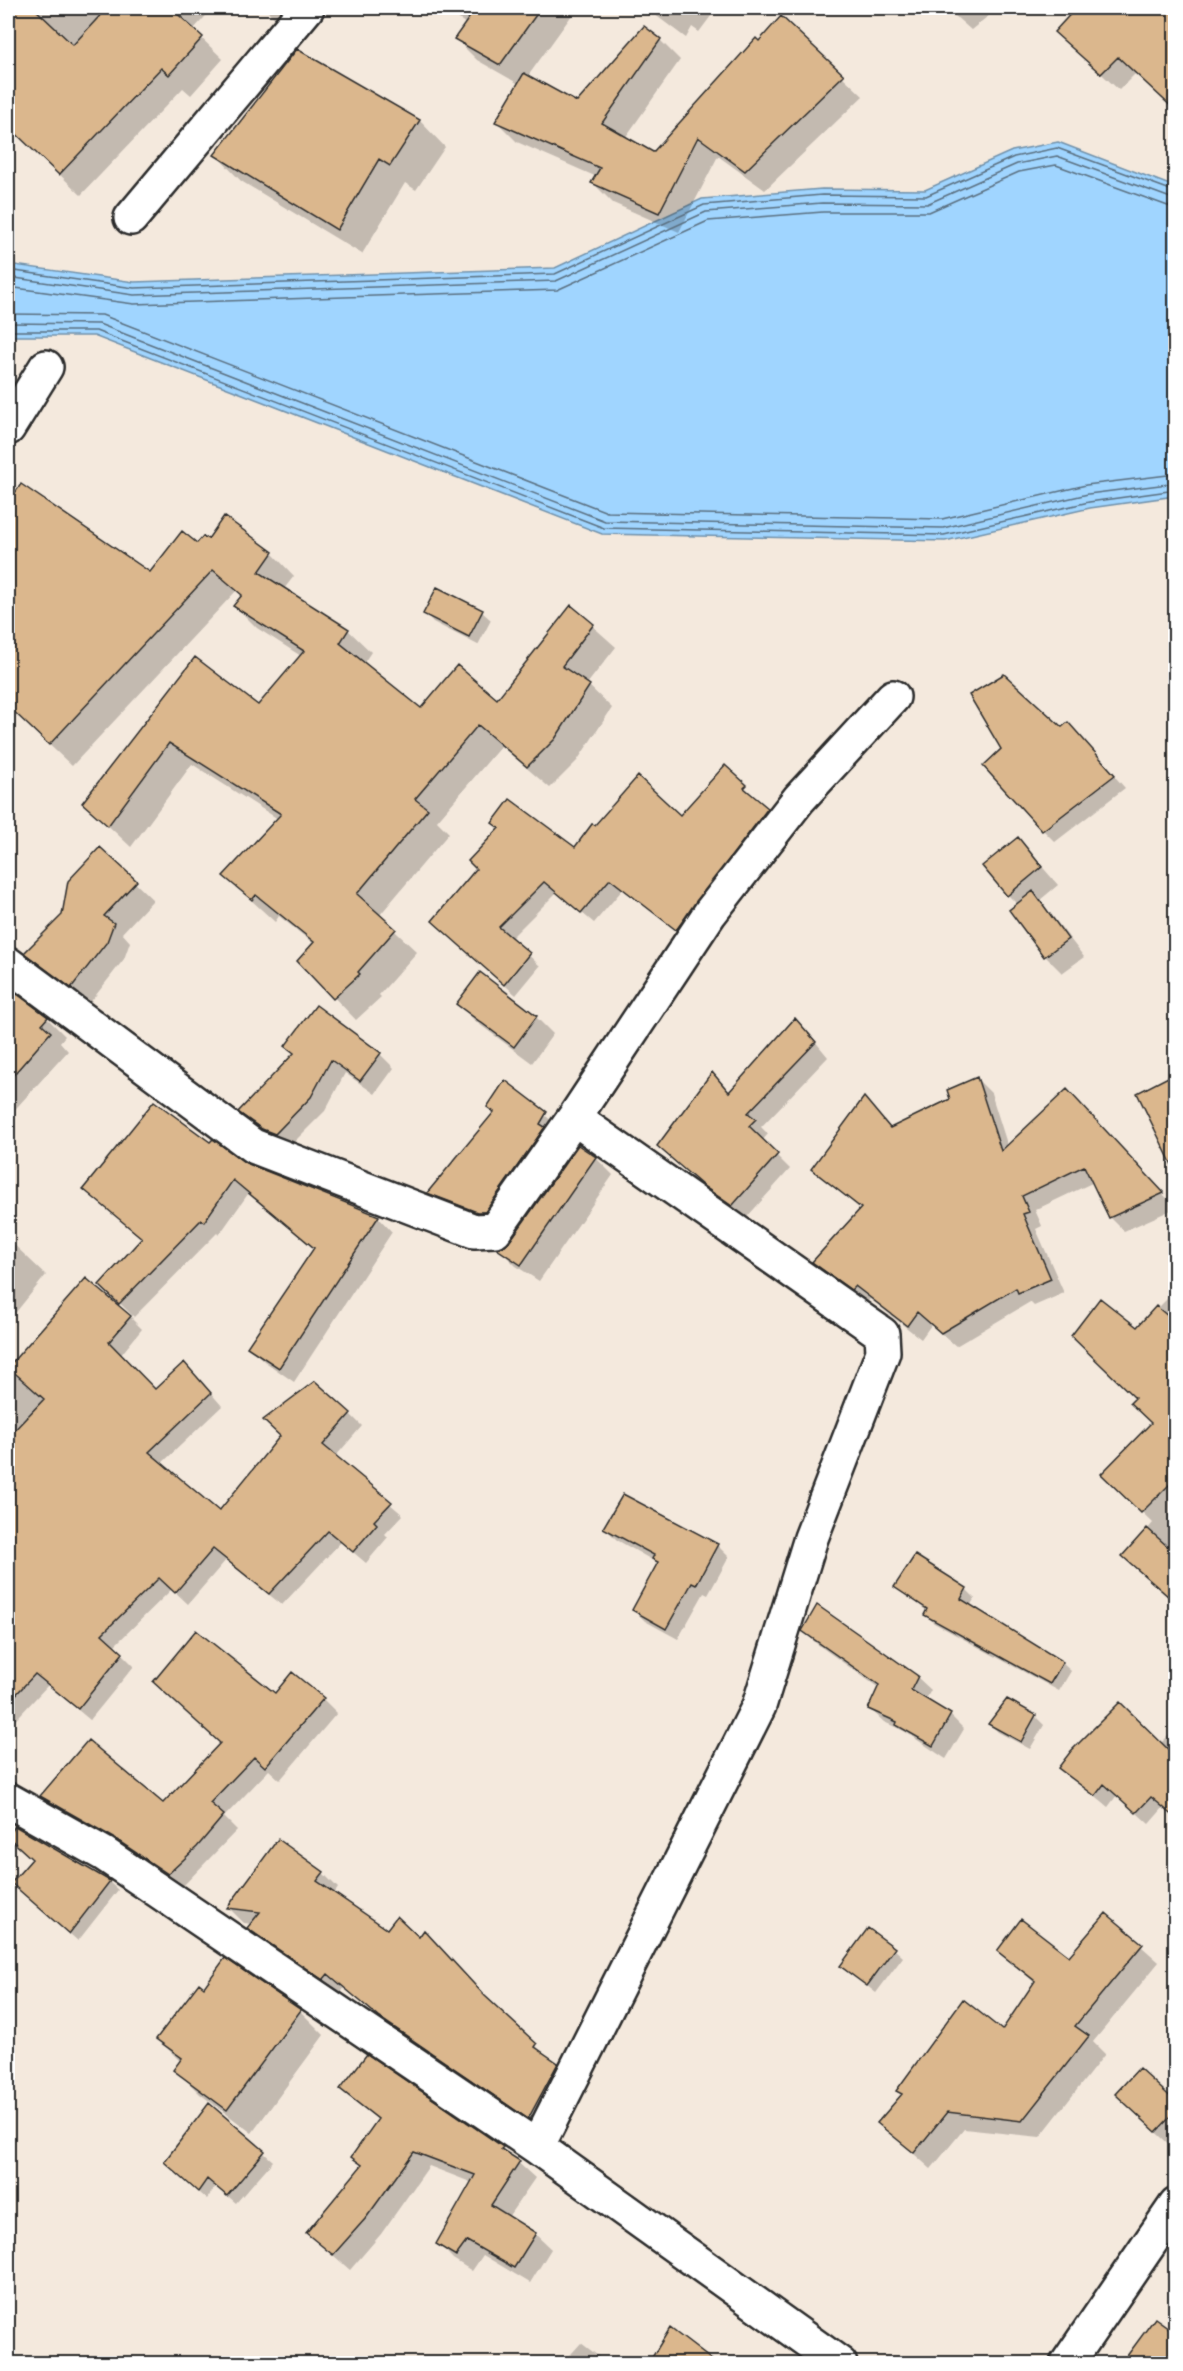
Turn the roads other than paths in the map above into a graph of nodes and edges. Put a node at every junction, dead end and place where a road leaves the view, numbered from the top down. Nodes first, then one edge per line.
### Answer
1 (307, 8) edge
2 (131, 218) dead end
3 (46, 367) dead end
4 (8, 428) edge
5 (893, 697) dead end
6 (8, 963) edge
7 (574, 1118) junction
8 (8, 1800) edge
9 (537, 2147) junction
10 (1176, 2205) edge
11 (840, 2364) edge
12 (1067, 2364) edge

1 - 2 street
3 - 4 street
5 - 7 street
6 - 7 street
7 - 9 street
8 - 9 street
9 - 11 street
10 - 12 street

